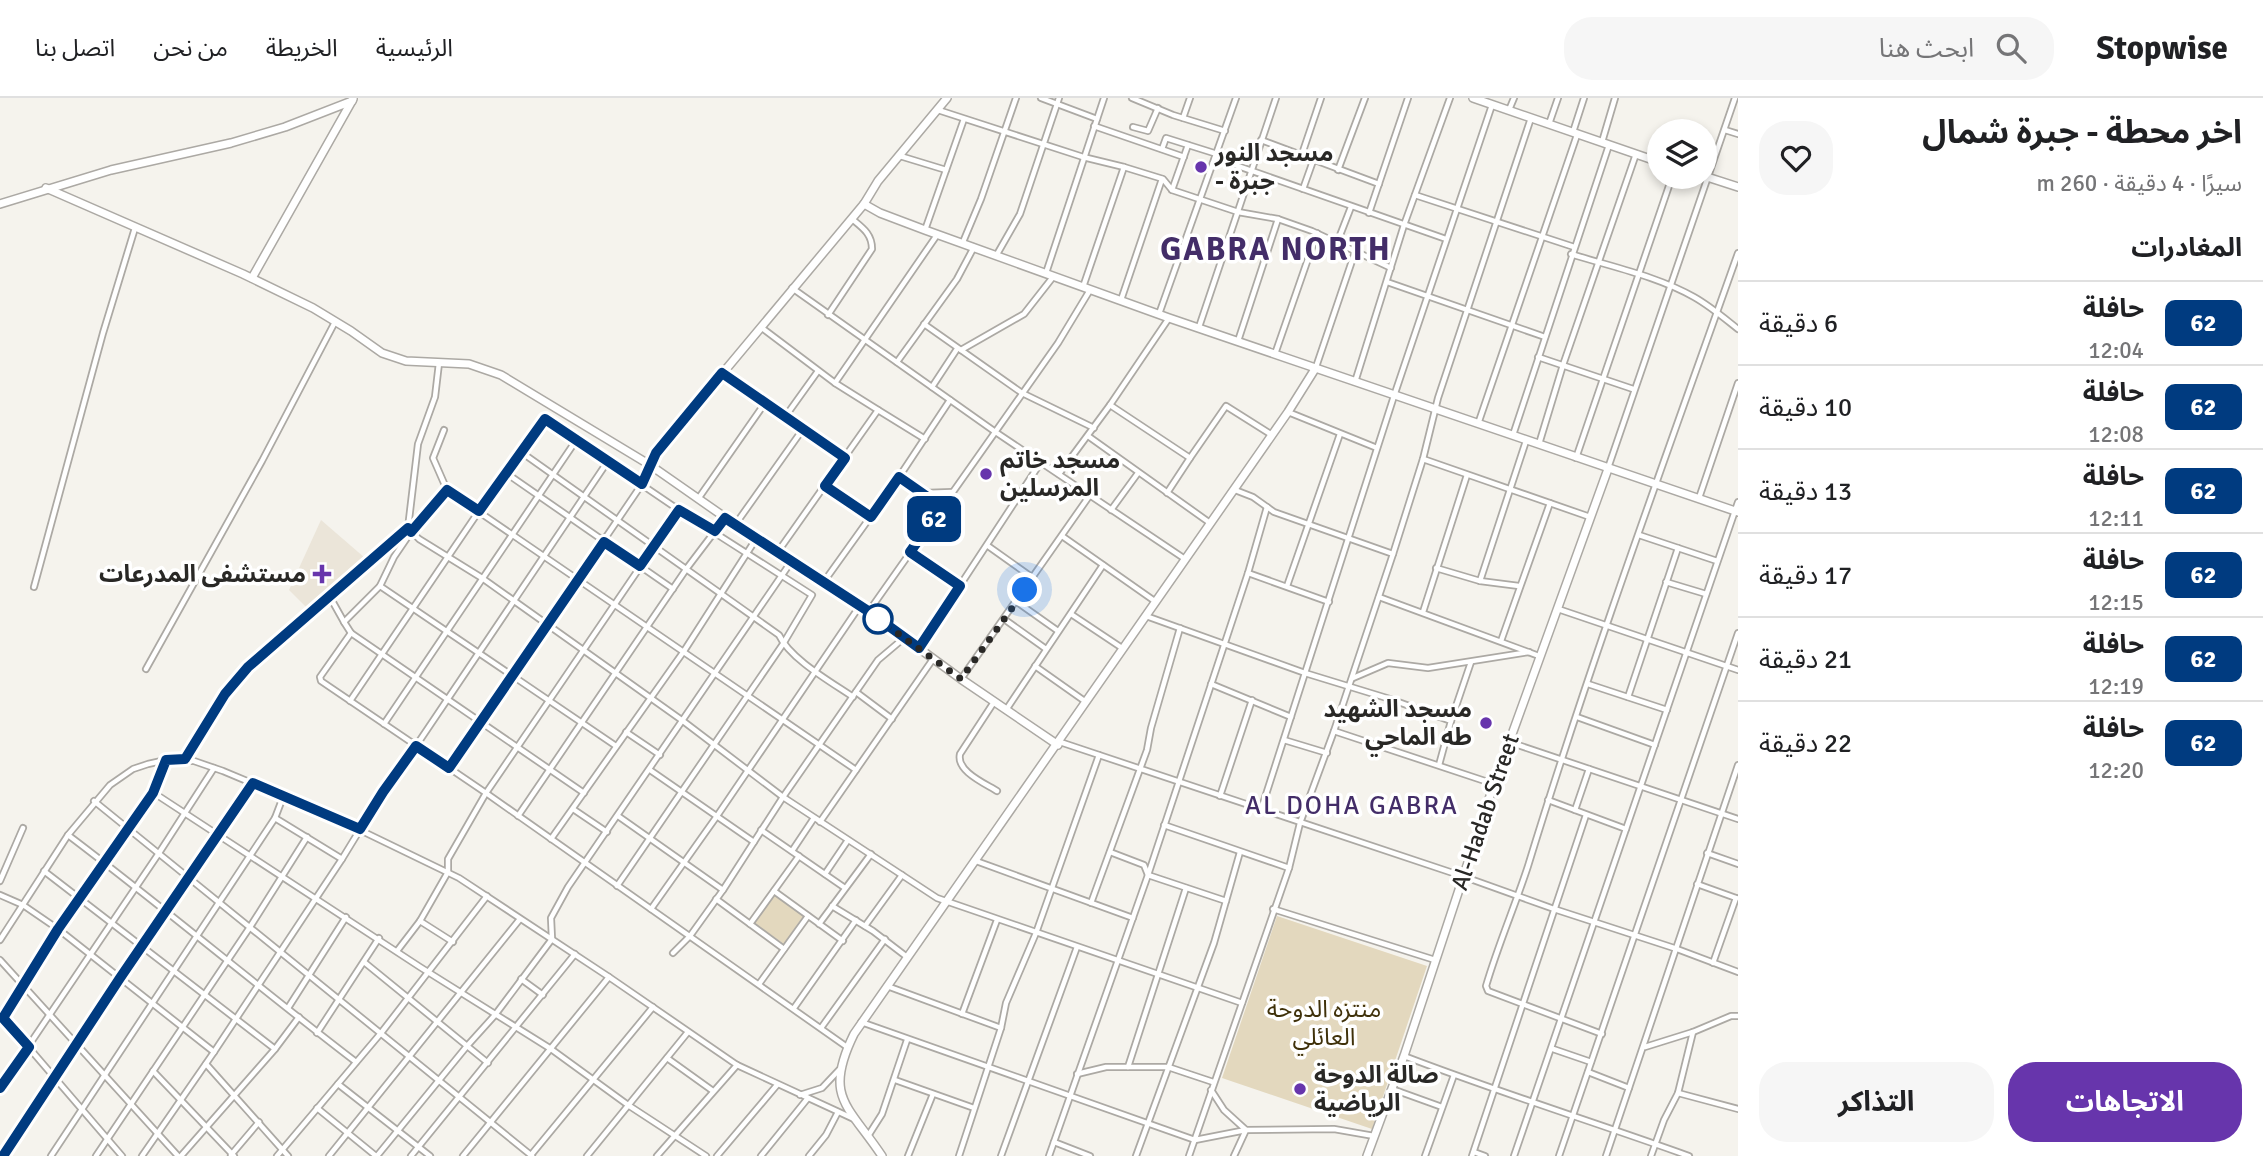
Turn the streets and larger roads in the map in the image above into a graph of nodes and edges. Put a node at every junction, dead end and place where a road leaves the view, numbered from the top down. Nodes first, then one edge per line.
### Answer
1 (947, 98) edge
2 (1016, 98) edge
3 (1041, 98) edge
4 (1104, 98) edge
5 (1132, 98) edge
6 (1190, 98) edge
7 (1236, 98) edge
8 (1276, 98) edge
9 (1321, 98) edge
10 (1365, 98) edge
11 (1408, 98) edge
12 (1450, 98) edge
13 (1473, 98) edge
14 (1514, 98) edge
15 (1558, 98) edge
16 (1584, 98) edge
17 (1614, 98) edge
18 (1735, 98) edge
19 (353, 99) edge
20 (1146, 100) edge
21 (1058, 101) edge
22 (1492, 105) junction
23 (1158, 108) junction
24 (937, 110) junction
25 (1509, 111) junction
26 (1183, 118) junction
27 (1531, 118) junction
28 (964, 119) junction
29 (1097, 119) junction
30 (1549, 124) junction
31 (1094, 126) junction
32 (1133, 127) dead end
33 (1725, 130) junction
34 (1005, 131) junction
35 (1225, 131) junction
36 (1575, 133) junction
37 (1738, 134) edge
38 (1261, 140) junction
39 (1606, 144) junction
40 (1044, 145) junction
41 (1188, 145) junction
42 (1162, 149) junction
43 (1717, 150) edge
44 (1636, 154) junction
45 (900, 156) junction
46 (1216, 156) junction
47 (1184, 157) junction
48 (1301, 157) junction
49 (1083, 158) junction
50 (1647, 158) edge
51 (1313, 161) junction
52 (1124, 167) junction
53 (946, 170) junction
54 (1251, 170) junction
55 (1338, 170) junction
56 (1163, 179) junction
57 (1717, 180) edge
58 (1380, 184) junction
59 (1738, 187) edge
60 (46, 188) junction
61 (1303, 189) junction
62 (1668, 189) edge
63 (1702, 189) edge
64 (1171, 190) junction
65 (1415, 195) junction
66 (1199, 198) junction
67 (0, 204) edge
68 (864, 204) junction
69 (1351, 206) junction
70 (1456, 209) junction
71 (1238, 212) junction
72 (1369, 213) junction
73 (850, 218) junction
74 (1278, 219) junction
75 (1497, 222) junction
76 (1404, 225) junction
77 (135, 227) junction
78 (925, 230) junction
79 (1317, 233) junction
80 (938, 235) junction
81 (1541, 236) junction
82 (1446, 239) junction
83 (963, 243) junction
84 (1337, 243) junction
85 (975, 247) junction
86 (1574, 247) junction
87 (1355, 252) junction
88 (1738, 253) edge
89 (1572, 254) junction
90 (996, 256) junction
91 (1598, 263) junction
92 (1391, 268) junction
93 (1637, 274) junction
94 (1049, 275) junction
95 (252, 278) junction
96 (1387, 282) junction
97 (1669, 287) junction
98 (792, 288) junction
99 (1086, 289) junction
100 (1427, 297) junction
101 (1121, 301) junction
102 (1468, 312) junction
103 (1717, 313) junction
104 (1159, 314) junction
105 (828, 315) junction
106 (1169, 318) junction
107 (335, 321) junction
108 (924, 324) junction
109 (1511, 326) junction
110 (761, 327) junction
111 (1198, 328) junction
112 (1738, 329) edge
113 (1545, 337) junction
114 (866, 341) junction
115 (1238, 342) junction
116 (959, 349) junction
117 (1275, 355) junction
118 (1538, 357) junction
119 (897, 362) junction
120 (439, 363) junction
121 (1563, 365) junction
122 (1315, 369) junction
123 (818, 370) junction
124 (722, 373) junction
125 (1602, 379) junction
126 (835, 383) junction
127 (1354, 383) junction
128 (1738, 383) edge
129 (932, 387) junction
130 (1633, 389) junction
131 (1022, 393) junction
132 (1394, 396) junction
133 (950, 400) junction
134 (765, 403) junction
135 (1110, 405) junction
136 (878, 411) junction
137 (1436, 411) junction
138 (1288, 412) junction
139 (785, 417) junction
140 (1478, 424) junction
141 (1094, 428) junction
142 (803, 429) junction
143 (444, 430) dead end
144 (994, 431) junction
145 (1340, 434) junction
146 (1088, 436) junction
147 (1272, 436) junction
148 (1513, 436) junction
149 (576, 439) junction
150 (925, 439) junction
151 (1526, 440) junction
152 (1539, 445) junction
153 (1377, 448) junction
154 (521, 452) junction
155 (845, 458) junction
156 (1190, 458) junction
157 (1576, 458) junction
158 (1423, 459) junction
159 (608, 461) junction
160 (1041, 462) junction
161 (650, 464) junction
162 (1608, 469) junction
163 (1138, 473) junction
164 (506, 474) junction
165 (553, 474) junction
166 (1059, 474) junction
167 (1467, 475) junction
168 (899, 477) junction
169 (642, 484) junction
170 (1655, 485) junction
171 (825, 486) junction
172 (1234, 489) junction
173 (1510, 489) junction
174 (447, 490) junction
175 (952, 492) junction
176 (1167, 492) junction
177 (922, 493) junction
178 (1090, 495) junction
179 (538, 496) junction
180 (584, 497) junction
181 (698, 499) junction
182 (1699, 499) junction
183 (1738, 502) edge
184 (1550, 503) junction
185 (942, 507) junction
186 (1267, 507) junction
187 (679, 510) junction
188 (1111, 510) junction
189 (479, 511) junction
190 (1736, 512) edge
191 (871, 517) junction
192 (1590, 517) junction
193 (569, 518) junction
194 (725, 518) junction
195 (618, 521) junction
196 (1210, 523) junction
197 (1308, 524) junction
198 (735, 526) junction
199 (409, 530) junction
200 (715, 531) junction
201 (513, 534) junction
202 (1639, 535) junction
203 (1062, 536) junction
204 (1350, 539) junction
205 (755, 540) junction
206 (604, 542) junction
207 (654, 545) junction
208 (988, 546) junction
209 (1678, 548) junction
210 (910, 552) junction
211 (747, 553) junction
212 (777, 553) junction
213 (1393, 554) junction
214 (544, 555) junction
215 (448, 556) junction
216 (1185, 560) junction
217 (1717, 561) junction
218 (791, 562) junction
219 (1103, 565) junction
220 (640, 566) junction
221 (687, 568) junction
222 (1436, 568) junction
223 (1248, 573) junction
224 (781, 576) junction
225 (482, 578) junction
226 (578, 578) junction
227 (1033, 578) junction
228 (1480, 582) junction
229 (1667, 582) junction
230 (823, 583) junction
231 (380, 586) junction
232 (960, 586) junction
233 (1287, 586) junction
234 (1519, 586) junction
235 (34, 587) dead end
236 (673, 589) junction
237 (721, 594) junction
238 (1706, 594) junction
239 (330, 597) junction
240 (1379, 597) junction
241 (514, 601) junction
242 (1329, 601) junction
243 (1017, 602) junction
244 (1156, 602) junction
245 (615, 603) junction
246 (859, 607) junction
247 (413, 608) junction
248 (1557, 609) junction
249 (868, 611) junction
250 (1423, 612) junction
251 (1070, 614) junction
252 (1146, 616) junction
253 (753, 618) junction
254 (1004, 620) junction
255 (344, 622) junction
256 (547, 624) junction
257 (648, 626) junction
258 (1606, 626) junction
259 (1180, 628) junction
260 (447, 631) junction
261 (1058, 631) junction
262 (351, 633) junction
263 (1738, 633) edge
264 (904, 638) junction
265 (1647, 639) junction
266 (1501, 641) junction
267 (783, 644) junction
268 (1224, 644) junction
269 (919, 648) junction
270 (1046, 649) junction
271 (1123, 649) junction
272 (583, 650) junction
273 (479, 652) junction
274 (684, 652) junction
275 (1530, 652) junction
276 (1687, 652) junction
277 (381, 654) junction
278 (1539, 656) junction
279 (934, 658) junction
280 (1471, 661) junction
281 (1035, 666) junction
282 (1727, 666) junction
283 (146, 669) dead end
284 (1738, 670) edge
285 (816, 672) junction
286 (715, 673) junction
287 (1305, 673) junction
288 (615, 674) junction
289 (513, 675) junction
290 (415, 677) junction
291 (1352, 678) junction
292 (961, 679) junction
293 (1211, 684) junction
294 (1588, 684) junction
295 (1349, 686) junction
296 (854, 694) junction
297 (748, 696) junction
298 (1628, 697) junction
299 (650, 698) junction
300 (447, 699) junction
301 (1252, 700) junction
302 (350, 701) junction
303 (550, 701) junction
304 (995, 702) junction
305 (1086, 702) junction
306 (1006, 709) junction
307 (1667, 710) junction
308 (1577, 716) junction
309 (1291, 717) junction
310 (783, 719) junction
311 (892, 719) junction
312 (683, 720) junction
313 (1451, 721) junction
314 (481, 722) junction
315 (582, 723) junction
316 (384, 724) junction
317 (1334, 731) junction
318 (626, 732) junction
319 (1284, 740) junction
320 (1510, 742) junction
321 (1059, 743) junction
322 (715, 744) junction
323 (819, 745) junction
324 (1655, 745) junction
325 (416, 746) junction
326 (616, 746) junction
327 (518, 748) junction
328 (1327, 753) junction
329 (660, 755) junction
330 (1099, 755) junction
331 (185, 759) junction
332 (166, 760) junction
333 (1562, 760) junction
334 (1439, 765) junction
335 (1738, 766) edge
336 (214, 768) junction
337 (449, 768) junction
338 (1139, 768) junction
339 (550, 769) junction
340 (750, 769) junction
341 (1589, 769) junction
342 (650, 770) junction
343 (856, 770) junction
344 (1178, 782) junction
345 (253, 783) junction
346 (1494, 784) junction
347 (1642, 786) junction
348 (682, 792) junction
349 (997, 792) dead end
350 (153, 793) junction
351 (486, 793) junction
352 (584, 793) junction
353 (1220, 796) junction
354 (283, 797) junction
355 (783, 797) junction
356 (1548, 800) junction
357 (1680, 800) junction
358 (94, 802) junction
359 (573, 809) junction
360 (1261, 810) junction
361 (1575, 810) junction
362 (1720, 813) junction
363 (185, 814) junction
364 (1586, 814) junction
365 (518, 816) junction
366 (618, 816) junction
367 (718, 816) junction
368 (275, 818) junction
369 (814, 818) junction
370 (1738, 819) edge
371 (820, 822) junction
372 (1300, 823) junction
373 (1164, 825) junction
374 (23, 828) dead end
375 (129, 829) junction
376 (360, 829) junction
377 (1626, 829) junction
378 (761, 830) junction
379 (607, 832) junction
380 (68, 835) junction
381 (218, 835) junction
382 (307, 837) junction
383 (651, 838) junction
384 (551, 840) junction
385 (848, 841) junction
386 (754, 842) junction
387 (792, 851) junction
388 (1110, 852) junction
389 (1240, 852) junction
390 (159, 853) junction
391 (1707, 853) junction
392 (871, 854) junction
393 (251, 856) junction
394 (799, 856) junction
395 (342, 859) junction
396 (975, 861) junction
397 (105, 863) junction
398 (584, 863) junction
399 (684, 863) junction
400 (1738, 864) edge
401 (1289, 868) junction
402 (44, 871) junction
403 (448, 872) junction
404 (825, 874) junction
405 (902, 875) junction
406 (1148, 875) junction
407 (1462, 876) junction
408 (282, 877) junction
409 (189, 878) junction
410 (0, 881) edge
411 (1697, 884) junction
412 (617, 886) junction
413 (136, 887) junction
414 (845, 888) junction
415 (1052, 888) junction
416 (1186, 888) junction
417 (723, 890) junction
418 (774, 891) junction
419 (0, 895) edge
420 (1517, 895) junction
421 (488, 896) junction
422 (316, 898) junction
423 (1737, 898) edge
424 (716, 899) junction
425 (80, 900) junction
426 (1226, 901) junction
427 (219, 902) junction
428 (946, 902) junction
429 (1091, 903) junction
430 (23, 905) junction
431 (832, 906) junction
432 (651, 909) junction
433 (1273, 909) junction
434 (1554, 909) junction
435 (166, 912) junction
436 (808, 916) junction
437 (346, 917) junction
438 (1133, 918) junction
439 (520, 919) junction
440 (856, 920) junction
441 (997, 920) junction
442 (420, 921) junction
443 (1595, 922) junction
444 (111, 924) junction
445 (750, 924) junction
446 (819, 924) junction
447 (865, 926) junction
448 (250, 927) junction
449 (58, 929) junction
450 (1036, 933) junction
451 (1634, 934) junction
452 (690, 936) junction
453 (197, 937) junction
454 (379, 939) junction
455 (552, 939) junction
456 (885, 939) junction
457 (0, 940) edge
458 (843, 941) junction
459 (453, 942) junction
460 (1077, 947) junction
461 (142, 948) junction
462 (1677, 948) junction
463 (784, 949) junction
464 (279, 951) junction
465 (397, 951) junction
466 (673, 953) dead end
467 (90, 954) junction
468 (575, 954) junction
469 (907, 957) junction
470 (0, 960) edge
471 (1435, 960) junction
472 (226, 961) junction
473 (1117, 961) junction
474 (363, 962) junction
475 (1713, 963) junction
476 (173, 972) junction
477 (430, 972) junction
478 (1738, 972) edge
479 (310, 975) junction
480 (1157, 975) junction
481 (609, 977) junction
482 (120, 978) junction
483 (521, 979) junction
484 (23, 984) junction
485 (759, 984) junction
486 (257, 985) junction
487 (887, 985) junction
488 (1196, 988) junction
489 (462, 993) junction
490 (203, 995) junction
491 (543, 995) junction
492 (408, 999) junction
493 (339, 1000) junction
494 (151, 1002) junction
495 (1242, 1003) junction
496 (1521, 1004) junction
497 (653, 1007) junction
498 (288, 1008) junction
499 (794, 1009) junction
500 (1738, 1009) edge
501 (50, 1014) junction
502 (962, 1014) junction
503 (495, 1015) junction
504 (1735, 1016) edge
505 (299, 1017) junction
506 (1, 1018) edge
507 (1562, 1018) junction
508 (235, 1019) junction
509 (860, 1022) junction
510 (438, 1023) junction
511 (184, 1026) junction
512 (517, 1028) junction
513 (821, 1028) junction
514 (1001, 1028) junction
515 (317, 1032) junction
516 (688, 1032) junction
517 (1693, 1032) junction
518 (381, 1033) junction
519 (1602, 1034) junction
520 (907, 1040) junction
521 (76, 1044) junction
522 (467, 1046) junction
523 (29, 1047) junction
524 (847, 1047) junction
525 (1644, 1047) junction
526 (275, 1049) junction
527 (551, 1049) junction
528 (1553, 1049) junction
529 (214, 1052) junction
530 (1404, 1056) junction
531 (409, 1057) junction
532 (667, 1058) junction
533 (356, 1062) junction
534 (1591, 1062) junction
535 (488, 1063) junction
536 (206, 1065) junction
537 (737, 1065) junction
538 (1128, 1067) junction
539 (1168, 1067) junction
540 (988, 1068) junction
541 (153, 1070) junction
542 (839, 1070) junction
543 (1588, 1072) junction
544 (1076, 1074) junction
545 (104, 1075) junction
546 (1454, 1075) junction
547 (54, 1078) junction
548 (593, 1080) junction
549 (895, 1080) junction
550 (439, 1081) junction
551 (1028, 1081) junction
552 (1213, 1082) junction
553 (338, 1084) junction
554 (776, 1085) junction
555 (0, 1088) edge
556 (1629, 1088) junction
557 (1392, 1089) junction
558 (1494, 1089) junction
559 (1211, 1090) junction
560 (713, 1091) junction
561 (1678, 1093) junction
562 (933, 1094) junction
563 (234, 1095) junction
564 (799, 1095) junction
565 (1070, 1096) junction
566 (460, 1098) junction
567 (808, 1098) junction
568 (182, 1100) junction
569 (131, 1103) junction
570 (1533, 1104) junction
571 (628, 1105) junction
572 (1442, 1107) junction
573 (317, 1108) junction
574 (368, 1108) junction
575 (974, 1108) junction
576 (81, 1109) junction
577 (1738, 1109) edge
578 (838, 1112) junction
579 (1573, 1115) junction
580 (857, 1120) junction
581 (259, 1122) junction
582 (491, 1124) junction
583 (1149, 1124) junction
584 (207, 1125) junction
585 (1615, 1129) junction
586 (398, 1130) junction
587 (1246, 1130) junction
588 (348, 1132) junction
589 (158, 1134) junction
590 (675, 1134) junction
591 (868, 1136) junction
592 (1374, 1136) junction
593 (107, 1139) junction
594 (1195, 1140) junction
595 (1054, 1142) junction
596 (1654, 1143) junction
597 (418, 1147) junction
598 (282, 1149) junction
599 (878, 1154) edge
600 (1473, 1154) edge
601 (232, 1155) edge
602 (3, 1156) edge
603 (51, 1156) edge
604 (96, 1156) edge
605 (122, 1156) edge
606 (142, 1156) edge
607 (180, 1156) edge
608 (277, 1156) edge
609 (288, 1156) edge
610 (329, 1156) edge
611 (377, 1156) edge
612 (411, 1156) edge
613 (430, 1156) edge
614 (463, 1156) edge
615 (531, 1156) edge
616 (586, 1156) edge
617 (657, 1156) edge
618 (706, 1156) edge
619 (717, 1156) edge
620 (761, 1156) edge
621 (808, 1156) edge
622 (908, 1156) edge
623 (959, 1156) edge
624 (1001, 1156) edge
625 (1049, 1156) edge
626 (1090, 1156) edge
627 (1136, 1156) edge
628 (1189, 1156) edge
629 (1234, 1156) edge
630 (1367, 1156) edge
631 (1425, 1156) edge
632 (1485, 1156) edge
633 (1514, 1156) edge
634 (1559, 1156) edge
635 (1606, 1156) edge
636 (1650, 1156) edge
637 (1689, 1156) edge

1 - 24 street
2 - 34 street
3 - 21 street
4 - 29 street
5 - 20 street
6 - 26 street
7 - 35 street
8 - 38 street
9 - 48 street
10 - 55 street
11 - 58 street
12 - 65 street
13 - 22 street
14 - 25 street
15 - 30 street
16 - 36 street
17 - 39 street
18 - 33 street
19 - 60 street
19 - 95 street
20 - 23 street
21 - 29 street
21 - 40 street
22 - 25 street
22 - 70 street
23 - 26 street
23 - 32 street
24 - 28 street
24 - 45 street
25 - 27 street
26 - 35 street
27 - 30 street
27 - 75 street
28 - 34 street
28 - 53 street
29 - 31 street
30 - 36 street
31 - 42 street
31 - 49 street
33 - 37 street
33 - 43 street
34 - 40 street
34 - 83 street
35 - 46 street
36 - 39 street
36 - 81 street
38 - 48 street
38 - 54 street
39 - 44 street
39 - 86 street
40 - 49 street
40 - 90 street
41 - 42 street
41 - 46 street
41 - 47 street
42 - 47 street
44 - 50 street
44 - 91 street
45 - 53 street
45 - 68 street
46 - 54 street
46 - 66 street
47 - 64 street
48 - 51 street
49 - 52 street
49 - 94 street
51 - 55 street
51 - 61 street
52 - 56 street
52 - 99 street
53 - 78 street
54 - 61 street
54 - 71 street
55 - 58 street
56 - 64 street
56 - 101 street
57 - 59 street
58 - 72 street
60 - 67 street
60 - 77 street
61 - 69 street
62 - 93 street
63 - 97 street
64 - 66 street
65 - 70 street
65 - 76 street
66 - 71 street
66 - 104 street
68 - 73 street
68 - 78 street
69 - 72 street
69 - 84 street
70 - 75 street
70 - 82 street
71 - 74 street
71 - 111 street
72 - 76 street
73 - 98 street
73 - 105 street
74 - 79 street
74 - 115 street
75 - 81 street
75 - 102 street
76 - 82 street
76 - 92 street
77 - 95 street
77 - 235 street
78 - 80 street
79 - 84 street
79 - 117 street
80 - 83 street
80 - 114 street
81 - 86 street
81 - 109 street
82 - 100 street
83 - 85 street
84 - 87 street
85 - 90 street
85 - 108 street
86 - 89 street
87 - 92 street
87 - 122 street
88 - 103 street
89 - 91 street
89 - 113 street
90 - 94 street
91 - 93 street
91 - 121 street
92 - 96 street
93 - 97 street
93 - 125 street
94 - 99 street
94 - 116 street
95 - 107 street
96 - 100 street
96 - 127 street
97 - 103 street
97 - 130 street
98 - 105 street
98 - 110 street
99 - 101 street
99 - 131 street
100 - 102 street
100 - 132 street
101 - 104 street
102 - 109 street
102 - 137 street
103 - 112 street
103 - 170 street
104 - 106 street
105 - 114 street
106 - 111 street
106 - 135 street
107 - 120 street
107 - 283 street
108 - 116 street
108 - 119 street
109 - 113 street
109 - 140 street
110 - 123 street
110 - 124 street
111 - 115 street
113 - 118 street
114 - 119 street
114 - 126 street
115 - 117 street
116 - 129 street
116 - 131 street
117 - 122 street
118 - 121 street
118 - 148 street
119 - 129 street
120 - 161 street
120 - 199 street
121 - 125 street
121 - 152 street
122 - 127 street
122 - 138 street
123 - 126 street
123 - 139 street
124 - 134 street
124 - 161 street
125 - 130 street
125 - 157 street
126 - 136 street
127 - 132 street
128 - 182 street
129 - 133 street
130 - 162 street
131 - 141 street
131 - 144 street
132 - 137 street
132 - 153 street
133 - 144 street
133 - 150 street
134 - 139 street
134 - 181 street
135 - 141 street
135 - 156 street
136 - 150 street
136 - 155 street
137 - 140 street
137 - 158 street
138 - 145 street
138 - 147 street
139 - 142 street
140 - 148 street
141 - 146 street
142 - 155 street
142 - 198 street
143 - 174 street
144 - 160 street
144 - 175 street
145 - 153 street
145 - 197 street
146 - 163 street
146 - 166 street
147 - 156 street
147 - 172 street
148 - 151 street
149 - 154 street
149 - 159 street
149 - 165 street
150 - 168 street
151 - 152 street
151 - 173 street
152 - 157 street
153 - 204 street
154 - 164 street
154 - 165 street
155 - 171 street
156 - 176 street
157 - 162 street
158 - 167 street
158 - 213 street
159 - 169 street
159 - 180 street
160 - 166 street
160 - 208 street
161 - 169 street
161 - 181 street
162 - 170 street
162 - 192 street, Al-Hadab Street
163 - 176 street
163 - 188 street
164 - 179 street
164 - 189 street
165 - 179 street
165 - 180 street
166 - 178 street
167 - 173 street
167 - 222 street
168 - 177 street
168 - 191 street
169 - 187 street
169 - 195 street
170 - 182 street
170 - 202 street
171 - 191 street
171 - 212 street
172 - 186 street
172 - 196 street
173 - 184 street
173 - 228 street
174 - 189 street
174 - 199 street
175 - 177 street
175 - 185 street
176 - 196 street
177 - 185 street
178 - 188 street
178 - 203 street
179 - 193 street
179 - 201 street
180 - 193 street
180 - 195 street
181 - 194 street
182 - 190 street
183 - 190 street
184 - 192 street
184 - 234 street
185 - 210 street
186 - 197 street
186 - 223 street
187 - 200 street
187 - 207 street
188 - 216 street
189 - 201 street
189 - 215 street
190 - 217 street
191 - 230 street
192 - 248 street, Al-Hadab Street
193 - 206 street
193 - 214 street
194 - 198 street
194 - 200 street
195 - 206 street
195 - 207 street
196 - 216 street
197 - 204 street
197 - 233 street
198 - 205 street
199 - 215 street
199 - 231 street
199 - 239 street
200 - 211 street
200 - 221 street
201 - 214 street
201 - 225 street
202 - 209 street
202 - 258 street
203 - 219 street
203 - 227 street
204 - 213 street
204 - 242 street
205 - 211 street
205 - 212 street
206 - 220 street
206 - 226 street
207 - 220 street
207 - 221 street
208 - 227 street
208 - 232 street
209 - 217 street
209 - 229 street
210 - 232 street
210 - 249 street
211 - 224 street
211 - 237 street
212 - 218 street
213 - 240 street
214 - 226 street
214 - 241 street
215 - 225 street
215 - 247 street
216 - 244 street
217 - 238 street
218 - 224 street
218 - 230 street
219 - 244 street
219 - 251 street
220 - 236 street
220 - 245 street
221 - 236 street
221 - 237 street
222 - 228 street
222 - 250 street
223 - 233 street
223 - 268 street
224 - 253 street
224 - 267 street
225 - 241 street
225 - 260 street
226 - 245 street
226 - 256 street
227 - 243 street
228 - 234 street
229 - 238 street
229 - 265 street
230 - 246 street
231 - 247 street
231 - 255 street
232 - 269 street
233 - 242 street
234 - 266 street
236 - 257 street
237 - 253 street
237 - 274 street
238 - 276 street
239 - 255 street
239 - 331 street
240 - 250 street
240 - 291 street
241 - 256 street
241 - 273 street
242 - 287 street
243 - 254 street
243 - 261 street
244 - 252 street
245 - 257 street
245 - 272 street
246 - 249 street
246 - 285 street
247 - 260 street
247 - 277 street
248 - 258 street
248 - 278 street, Al-Hadab Street
249 - 264 street
250 - 266 street
251 - 261 street
251 - 271 street
252 - 259 street
252 - 271 street
253 - 267 street
253 - 286 street
254 - 270 street
254 - 292 street
255 - 262 street
256 - 272 street
256 - 289 street
257 - 274 street
257 - 288 street
258 - 265 street
258 - 294 street
259 - 268 street
259 - 338 street
260 - 273 street
260 - 290 street
261 - 270 street
262 - 277 street
262 - 302 street
263 - 282 street
264 - 269 street
264 - 296 street
265 - 276 street
265 - 298 street
266 - 275 street
267 - 285 street
267 - 297 street
268 - 287 street
268 - 293 street
269 - 279 street
270 - 281 street
271 - 305 street
272 - 288 street
272 - 303 street
273 - 289 street
273 - 300 street
274 - 286 street
274 - 299 street
275 - 278 street
275 - 280 street
276 - 282 street
276 - 307 street
277 - 290 street
277 - 302 street
278 - 320 street, Al-Hadab Street
279 - 292 street
279 - 311 street
280 - 291 street
280 - 313 street
281 - 305 street
281 - 306 street
282 - 284 street
282 - 357 street
285 - 296 street
285 - 310 street
286 - 297 street
286 - 312 street
287 - 295 street
287 - 309 street
288 - 299 street
288 - 315 street
289 - 303 street
289 - 314 street
290 - 300 street
290 - 316 street
291 - 295 street
292 - 304 street
293 - 301 street
293 - 344 street
294 - 298 street
294 - 308 street
295 - 313 street
295 - 317 street
296 - 311 street
296 - 323 street
297 - 310 street
297 - 322 street
298 - 307 street
299 - 312 street
299 - 318 street
300 - 314 street
300 - 325 street
301 - 309 street
301 - 353 street
302 - 316 street
303 - 315 street
303 - 327 street
304 - 306 street
304 - 349 street
305 - 321 street
306 - 321 street
307 - 324 street
308 - 324 street
308 - 333 street
309 - 319 street
310 - 323 street
310 - 340 street
311 - 343 street
312 - 322 street
312 - 329 street
313 - 334 street
314 - 327 street
314 - 337 street
315 - 326 street
315 - 339 street
316 - 325 street
317 - 328 street
317 - 334 street
318 - 326 street
318 - 329 street
319 - 328 street
319 - 360 street
320 - 333 street
320 - 346 street, Al-Hadab Street
321 - 330 street
321 - 396 street
322 - 340 street
322 - 348 street
323 - 343 street
323 - 355 street
324 - 347 street
325 - 337 street
325 - 376 street
326 - 352 street
327 - 339 street
327 - 351 street
328 - 372 street
329 - 342 street
330 - 338 street
330 - 415 street
331 - 332 street
331 - 336 street
332 - 350 street
332 - 358 street
333 - 341 street
333 - 356 street
334 - 346 street
335 - 362 street
336 - 345 street
336 - 363 street
337 - 351 street
338 - 344 street
338 - 388 street
339 - 352 street
339 - 365 street
340 - 355 street
340 - 367 street
341 - 347 street
341 - 361 street
342 - 348 street
342 - 366 street
343 - 371 street
344 - 353 street
344 - 373 street
345 - 354 street
345 - 381 street
346 - 407 street, Al-Hadab Street
347 - 357 street
347 - 377 street
348 - 367 street
348 - 383 street
350 - 363 street
350 - 375 street
351 - 365 street
351 - 403 street
352 - 359 street
353 - 360 street
354 - 368 street
354 - 376 street
355 - 369 street
355 - 378 street
356 - 361 street
356 - 420 street
357 - 362 street
357 - 451 street
358 - 375 street
358 - 380 street
359 - 379 street
359 - 384 street
360 - 372 street
361 - 364 street
362 - 370 street
362 - 391 street
363 - 381 street
363 - 390 street
364 - 377 street
364 - 434 street
365 - 384 street
366 - 379 street
366 - 383 street
367 - 386 street
367 - 399 street
368 - 382 street
368 - 393 street
369 - 371 street
369 - 387 street
371 - 385 street
372 - 401 street
372 - 407 street
373 - 389 street
373 - 406 street
374 - 410 street
375 - 390 street
375 - 397 street
376 - 395 street
376 - 403 street
377 - 443 street
378 - 386 street
378 - 387 street
379 - 398 street
380 - 397 street
380 - 402 street
381 - 393 street
381 - 409 street
382 - 395 street
382 - 408 street
383 - 399 street
383 - 412 street
384 - 398 street
385 - 392 street
385 - 404 street
386 - 417 street
387 - 394 street
388 - 406 street
388 - 429 street
389 - 401 street
389 - 426 street
390 - 409 street
390 - 413 street
391 - 400 street
391 - 411 street
392 - 405 street
392 - 414 street
393 - 408 street
393 - 427 street
394 - 404 street
394 - 418 street
395 - 422 street
396 - 415 street
396 - 428 street
397 - 413 street
397 - 425 street
398 - 412 street
398 - 455 street
399 - 417 street
399 - 432 street
401 - 433 street
402 - 425 street
402 - 430 street
403 - 421 street
403 - 442 street
404 - 414 street
405 - 428 street
405 - 447 street
406 - 416 street
406 - 438 street
407 - 420 street
407 - 471 street, Al-Hadab Street
408 - 422 street
408 - 448 street
409 - 427 street
409 - 435 street
411 - 423 street
411 - 462 street
412 - 432 street
413 - 435 street
413 - 444 street
414 - 431 street
415 - 429 street
415 - 450 street
416 - 426 street
416 - 480 street
417 - 424 street
418 - 436 street
418 - 445 street
419 - 430 street
420 - 434 street
420 - 496 street
421 - 439 street
421 - 459 street
422 - 437 street
422 - 464 street
423 - 475 street
424 - 445 street
424 - 452 street
425 - 444 street
425 - 449 street
426 - 488 street
427 - 448 street
427 - 453 street
428 - 441 street
428 - 469 street
429 - 438 street
430 - 449 street
430 - 457 street
431 - 440 street
431 - 446 street
432 - 452 street
433 - 471 street
433 - 495 street
434 - 443 street
434 - 496 street
435 - 453 street
435 - 461 street
436 - 446 street
436 - 463 street
437 - 454 street
437 - 479 street
438 - 473 street
439 - 455 street
439 - 489 street
440 - 447 street
440 - 458 street
441 - 450 street
441 - 502 street
442 - 459 street
442 - 465 street
443 - 451 street
443 - 507 street
444 - 461 street
444 - 467 street
445 - 463 street
446 - 458 street
447 - 456 street
448 - 464 street
448 - 472 street
449 - 467 street
449 - 484 street
450 - 460 street
450 - 514 street
451 - 462 street
451 - 519 street
452 - 466 street
452 - 485 street
453 - 472 street
453 - 476 street
454 - 465 street
454 - 474 street
455 - 468 street
455 - 483 street
456 - 469 street
456 - 513 street
458 - 499 street
459 - 477 street
460 - 473 street
460 - 551 street
461 - 476 street
461 - 482 street
462 - 475 street
462 - 525 street
463 - 485 street
464 - 479 street
464 - 486 street
465 - 477 street
467 - 482 street
467 - 501 street
468 - 481 street
468 - 491 street
469 - 487 street
470 - 484 street
471 - 530 street, Al-Hadab Street
472 - 486 street
472 - 490 street
473 - 480 street
473 - 544 street
474 - 492 street
474 - 493 street
475 - 478 street
476 - 490 street
476 - 494 street
477 - 489 street
477 - 492 street
479 - 493 street
479 - 498 street
480 - 488 street
480 - 538 street
481 - 497 street
481 - 527 street
482 - 494 street
482 - 521 street
483 - 491 street
483 - 503 street
484 - 501 street
484 - 506 street
485 - 499 street
486 - 498 street
486 - 508 street
487 - 502 street
487 - 509 street
488 - 495 street
488 - 539 street
489 - 503 street
489 - 510 street
490 - 508 street
490 - 511 street
491 - 512 street
492 - 510 street
492 - 518 street
493 - 515 street
493 - 518 street
494 - 511 street
494 - 545 street
495 - 552 street
496 - 507 street
496 - 558 street
497 - 516 street
497 - 548 street
498 - 505 street
499 - 513 street
500 - 504 street
501 - 521 street
501 - 523 street
502 - 514 street
503 - 512 street
503 - 522 street
504 - 517 street
505 - 515 street
505 - 526 street
506 - 523 street
507 - 519 street
507 - 528 street
508 - 526 street
508 - 529 street
509 - 520 street
509 - 524 street
510 - 522 street
510 - 531 street
511 - 529 street
511 - 541 street
512 - 527 street
512 - 535 street
513 - 524 street
514 - 540 street
515 - 533 street
516 - 532 street
516 - 537 street
517 - 525 street
517 - 561 street
518 - 531 street
518 - 533 street
519 - 534 street
520 - 540 street
520 - 549 street
521 - 545 street
521 - 547 street
522 - 535 street
522 - 550 street
523 - 547 street
523 - 555 street
524 - 542 street
525 - 556 street
526 - 563 street
527 - 548 street
527 - 582 street
528 - 534 street
528 - 570 street
529 - 536 street
530 - 546 street
530 - 557 street, Al-Hadab Street
531 - 550 street
531 - 574 street
532 - 560 street
532 - 571 street
533 - 553 street
534 - 543 street
535 - 566 street
536 - 563 street
536 - 568 street
537 - 554 street
537 - 560 street
538 - 539 street
538 - 544 street
539 - 552 street
539 - 583 street
540 - 551 street
540 - 575 street
541 - 568 street
541 - 569 street
542 - 564 street
542 - 580 street
543 - 556 street
543 - 579 street
544 - 565 street
545 - 569 street
545 - 576 street
546 - 558 street
546 - 572 street
547 - 576 street
547 - 602 street
548 - 571 street
548 - 615 street
549 - 562 street
549 - 591 street
550 - 566 street
550 - 586 street
551 - 565 street
551 - 624 street
552 - 559 street
553 - 573 street
553 - 574 street
554 - 564 street
554 - 619 street
556 - 585 street
557 - 572 street
557 - 592 street, Al-Hadab Street
558 - 570 street
558 - 600 street
559 - 587 street
559 - 594 street
560 - 590 street
561 - 577 street
561 - 596 street
562 - 575 street
562 - 622 street
563 - 581 street
563 - 584 street
564 - 567 street
565 - 583 street
565 - 595 street
566 - 582 street
566 - 597 street
567 - 578 street
567 - 620 street
568 - 584 street
568 - 589 street
569 - 589 street
569 - 593 street
570 - 579 street
570 - 633 street
571 - 590 street
571 - 616 street
572 - 631 street
573 - 588 street
573 - 598 street
574 - 586 street
574 - 588 street
575 - 623 street
576 - 593 street
576 - 603 street
578 - 580 street
578 - 621 street
579 - 585 street
579 - 634 street
580 - 591 street
581 - 598 street
581 - 601 street
582 - 614 street
582 - 615 street
583 - 594 street
583 - 627 street
584 - 601 street
584 - 607 street
585 - 596 street
585 - 635 street
586 - 597 street
586 - 611 street
587 - 592 street
587 - 594 street
587 - 629 street
588 - 610 street
588 - 611 street
589 - 606 street
589 - 607 street
590 - 617 street
590 - 618 street
591 - 599 street
592 - 630 street, Al-Hadab Street
593 - 604 street
593 - 605 street
594 - 628 street
595 - 625 street
595 - 626 street
596 - 636 street
596 - 637 street
597 - 612 street
597 - 613 street
598 - 608 street
598 - 609 street
600 - 632 street

